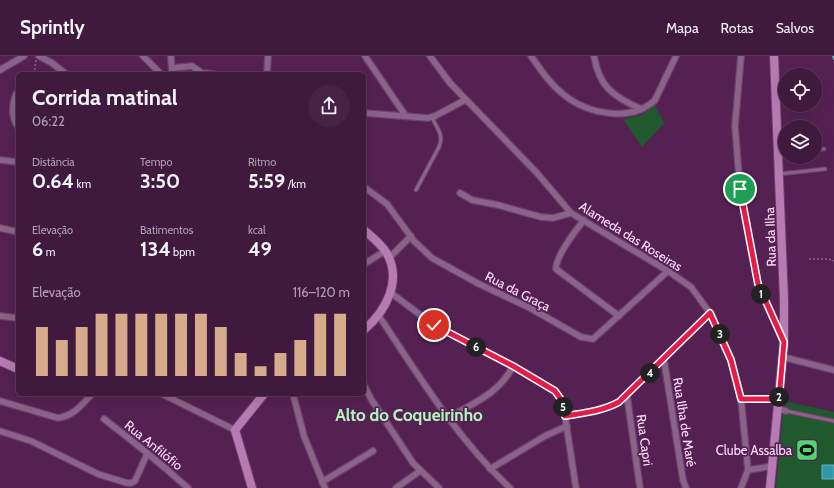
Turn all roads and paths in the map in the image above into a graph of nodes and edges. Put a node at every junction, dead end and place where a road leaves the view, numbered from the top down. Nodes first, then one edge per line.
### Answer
1 (24, 56) edge
2 (36, 56) edge
3 (39, 56) edge
4 (143, 56) edge
5 (171, 56) edge
6 (268, 56) edge
7 (364, 56) edge
8 (430, 56) edge
9 (531, 56) edge
10 (594, 56) edge
11 (676, 56) edge
12 (741, 56) edge
13 (774, 56) edge
14 (173, 68) junction
15 (0, 70) edge
16 (34, 72) edge
17 (63, 72) edge
18 (159, 72) edge
19 (172, 72) edge
20 (201, 72) edge
21 (267, 72) edge
22 (16, 94) dead end
23 (465, 100) junction
24 (641, 109) junction
25 (366, 112) edge
26 (406, 115) junction
27 (432, 117) junction
28 (779, 120) edge
29 (16, 122) edge
30 (0, 160) edge
31 (16, 162) edge
32 (780, 164) edge
33 (825, 169) dead end
34 (779, 174) junction
35 (366, 189) edge
36 (416, 190) dead end
37 (460, 193) dead end
38 (571, 213) junction
39 (584, 220) junction
40 (0, 228) edge
41 (16, 232) edge
42 (366, 232) edge
43 (411, 236) junction
44 (387, 254) junction
45 (809, 259) dead end
46 (834, 261) edge
47 (366, 263) edge
48 (668, 271) junction
49 (391, 292) junction
50 (710, 313) junction
51 (0, 316) edge
52 (379, 316) junction
53 (619, 316) junction
54 (16, 318) edge
55 (366, 328) edge
56 (784, 342) junction
57 (783, 357) junction
58 (664, 360) junction
59 (0, 361) edge
60 (513, 366) junction
61 (16, 368) edge
62 (834, 370) edge
63 (366, 389) edge
64 (90, 396) edge
65 (167, 396) edge
66 (261, 396) edge
67 (294, 396) edge
68 (627, 396) junction
69 (741, 399) junction
70 (779, 399) junction
71 (0, 401) edge
72 (782, 410) junction
73 (565, 416) junction
74 (448, 418) junction
75 (104, 419) dead end
76 (834, 421) edge
77 (566, 426) junction
78 (235, 430) junction
79 (0, 431) edge
80 (373, 451) dead end
81 (147, 454) junction
82 (773, 466) junction
83 (490, 470) junction
84 (748, 470) junction
85 (420, 471) junction
86 (323, 485) edge
87 (188, 488) edge
88 (252, 488) edge
89 (396, 488) edge
90 (439, 488) edge
91 (510, 488) edge
92 (576, 488) edge
93 (640, 488) edge
94 (686, 488) edge
95 (741, 488) edge
96 (770, 488) edge

1 - 15 street
2 - 16 path
3 - 17 street
4 - 18 street
5 - 14 street
6 - 21 street
7 - 26 street
8 - 23 street, Alameda das Roseiras
9 - 24 street
10 - 24 street
11 - 24 street
12 - 56 street
13 - 28 main road, Rua da Ilha
14 - 19 street
14 - 20 street
22 - 29 street
23 - 27 street
23 - 38 street, Alameda das Roseiras
25 - 26 street
26 - 27 street
27 - 36 lane
30 - 31 street
32 - 34 main road, Rua da Ilha
33 - 34 lane
34 - 56 main road, Rua da Ilha
35 - 43 street, Rua da Graça
37 - 38 street
38 - 39 street, Alameda das Roseiras
39 - 48 street, Alameda das Roseiras
39 - 53 street
40 - 41 street
42 - 44 main road
43 - 44 street
43 - 53 street, Rua da Graça
44 - 47 street
44 - 49 main road
45 - 46 path
48 - 50 street, Alameda das Roseiras
48 - 53 street, Rua da Graça
49 - 52 main road
49 - 60 street
50 - 58 street
50 - 69 street, Alameda das Roseiras
51 - 54 street
52 - 55 main road
52 - 74 street
56 - 57 main road, Rua da Ilha
57 - 62 street
57 - 70 main road, Rua da Ilha
58 - 68 street
58 - 94 street, Rua Ilha de Maré
59 - 61 main road
60 - 73 street
60 - 74 street
63 - 85 street
64 - 71 street
65 - 78 street
66 - 78 main road
67 - 86 street
68 - 73 street
68 - 93 street, Rua Capri
69 - 70 street
69 - 84 street, Alameda das Roseiras
70 - 72 main road, Rua da Ilha
72 - 76 lane
72 - 82 main road, Rua da Ilha
73 - 77 street
74 - 83 street
75 - 81 street, Rua Anfilófio
77 - 83 street
77 - 92 street
78 - 88 main road
79 - 81 street
80 - 86 street
81 - 87 street, Rua Anfilófio
82 - 84 street
82 - 96 main road, Rua da Ilha
83 - 91 street
84 - 95 street
85 - 89 street
85 - 90 street

